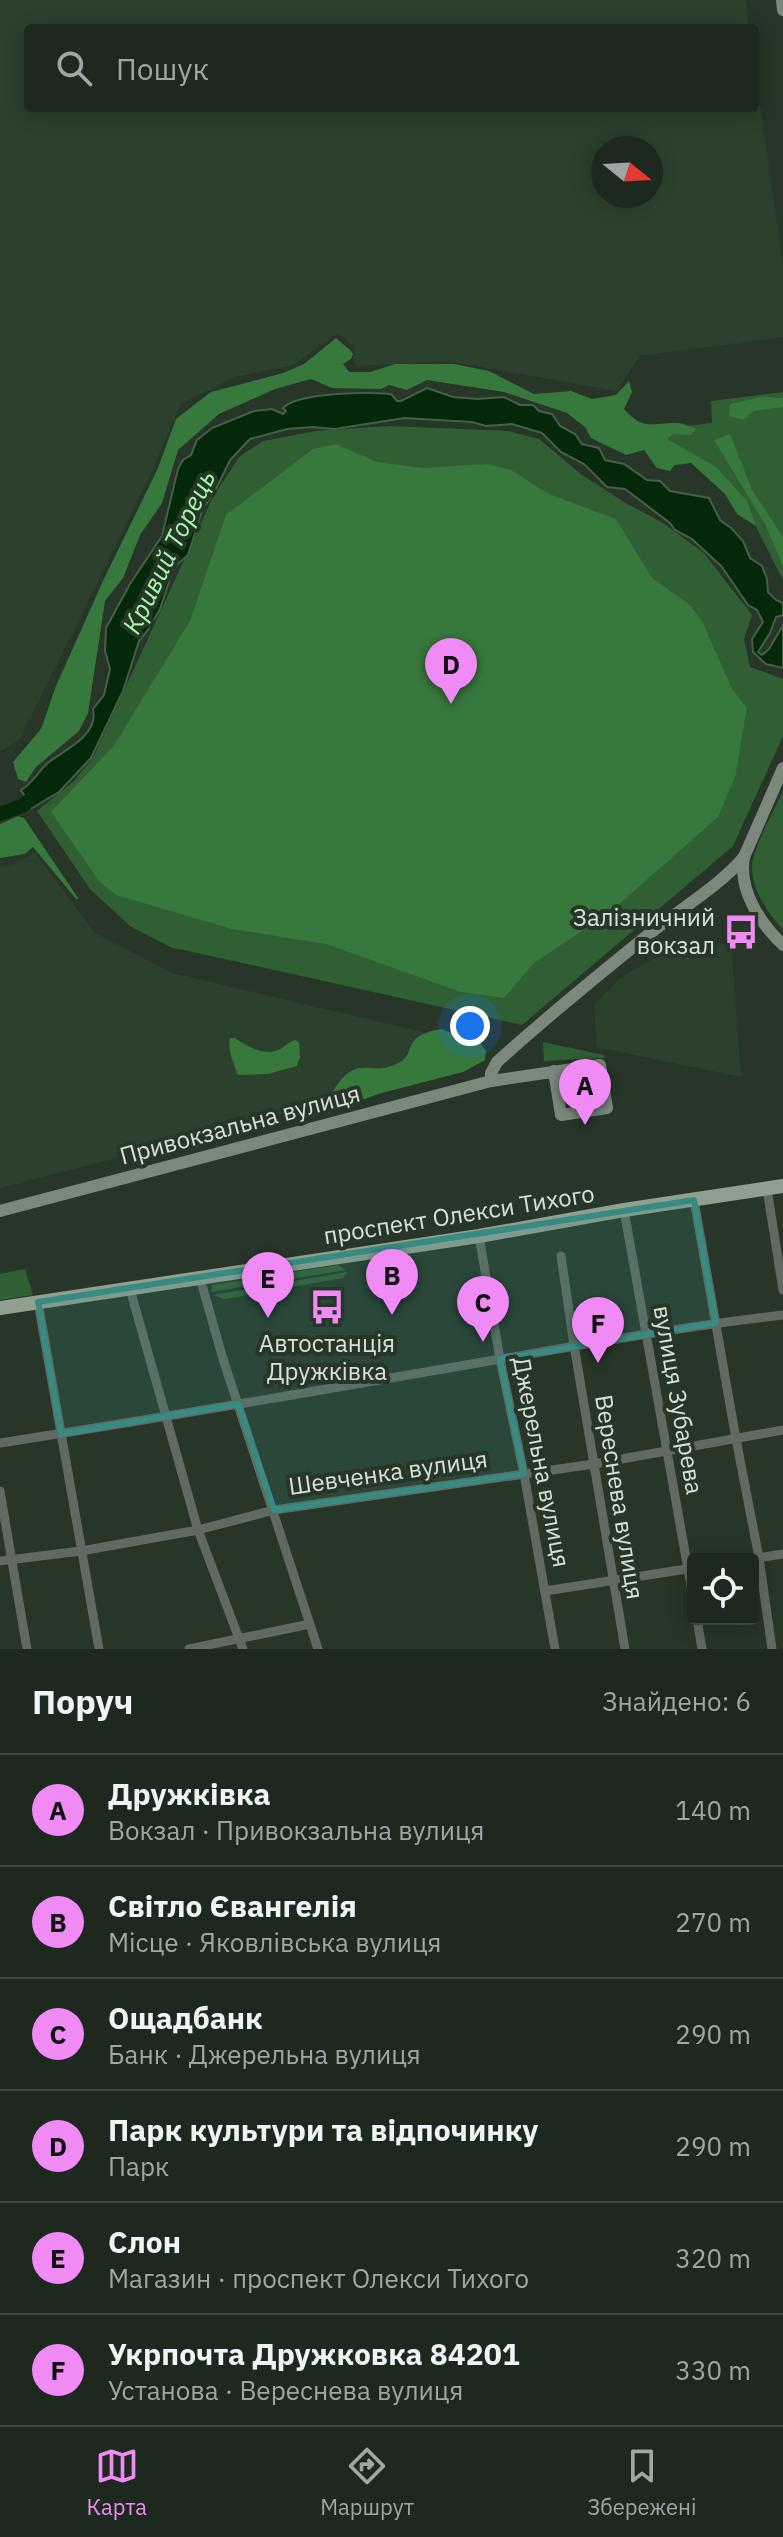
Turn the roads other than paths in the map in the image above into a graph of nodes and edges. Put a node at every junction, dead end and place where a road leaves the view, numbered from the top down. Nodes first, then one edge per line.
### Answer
1 (782, 0) edge
2 (783, 10) edge
3 (783, 768) edge
4 (744, 857) junction
5 (783, 945) edge
6 (554, 1071) junction
7 (491, 1081) junction
8 (783, 1186) edge
9 (767, 1189) junction
10 (694, 1200) junction
11 (624, 1210) junction
12 (0, 1211) edge
13 (479, 1236) junction
14 (561, 1256) dead end
15 (200, 1278) junction
16 (130, 1289) junction
17 (783, 1290) edge
18 (38, 1302) junction
19 (0, 1308) edge
20 (783, 1315) edge
21 (716, 1323) junction
22 (645, 1335) junction
23 (574, 1345) junction
24 (500, 1359) junction
25 (238, 1404) junction
26 (165, 1417) junction
27 (783, 1430) edge
28 (61, 1434) junction
29 (736, 1439) junction
30 (0, 1443) edge
31 (667, 1451) junction
32 (594, 1464) junction
33 (524, 1474) junction
34 (0, 1491) edge
35 (274, 1510) junction
36 (198, 1530) junction
37 (81, 1551) junction
38 (688, 1553) edge
39 (754, 1553) edge
40 (783, 1554) edge
41 (759, 1557) edge
42 (13, 1559) junction
43 (0, 1561) edge
44 (687, 1569) edge
45 (759, 1579) edge
46 (613, 1581) junction
47 (545, 1591) junction
48 (310, 1624) junction
49 (698, 1625) edge
50 (241, 1644) edge
51 (27, 1649) edge
52 (99, 1649) edge
53 (189, 1649) edge
54 (318, 1649) edge
55 (555, 1649) edge
56 (625, 1649) edge
57 (702, 1649) edge
58 (772, 1649) edge

1 - 2 street
3 - 4 street
4 - 5 street
4 - 7 street
6 - 6 street, Привокзальна вулиця
6 - 7 street, Привокзальна вулиця
7 - 12 street, Привокзальна вулиця
8 - 9 main road, проспект Олекси Тихого
9 - 10 main road, проспект Олекси Тихого
9 - 17 street
10 - 11 main road, проспект Олекси Тихого
10 - 21 street
11 - 13 main road, проспект Олекси Тихого
11 - 22 street, вулиця Зубарева
13 - 15 main road, проспект Олекси Тихого
13 - 24 street, Джерельна вулиця
14 - 23 street, Вереснева вулиця
15 - 16 main road, проспект Олекси Тихого
15 - 25 street
16 - 18 main road, проспект Олекси Тихого
16 - 26 street
18 - 19 main road, проспект Олекси Тихого
18 - 28 street
20 - 21 street
21 - 22 street
21 - 29 street
22 - 23 street
22 - 31 street, вулиця Зубарева
23 - 24 street
23 - 32 street, Вереснева вулиця
24 - 25 street
24 - 33 street, Джерельна вулиця
25 - 26 street
25 - 35 street
26 - 28 street
26 - 36 street
27 - 29 street, Шевченка вулиця
28 - 30 street
28 - 37 street
29 - 31 street, Шевченка вулиця
29 - 39 street
31 - 32 street, Шевченка вулиця
31 - 38 street, вулиця Зубарева
32 - 33 street, Шевченка вулиця
32 - 46 street, Вереснева вулиця
33 - 35 street, Шевченка вулиця
33 - 47 street, Джерельна вулиця
34 - 42 street
35 - 36 street, Шевченка вулиця
35 - 48 street
36 - 37 street, Шевченка вулиця
36 - 50 street
37 - 42 street, Шевченка вулиця
37 - 52 street
40 - 41 street
42 - 43 street, Шевченка вулиця
42 - 51 street
44 - 46 street
45 - 58 street
46 - 47 street
46 - 56 street, Вереснева вулиця
47 - 55 street, Джерельна вулиця
48 - 50 street
48 - 54 street
49 - 57 street
50 - 53 street

